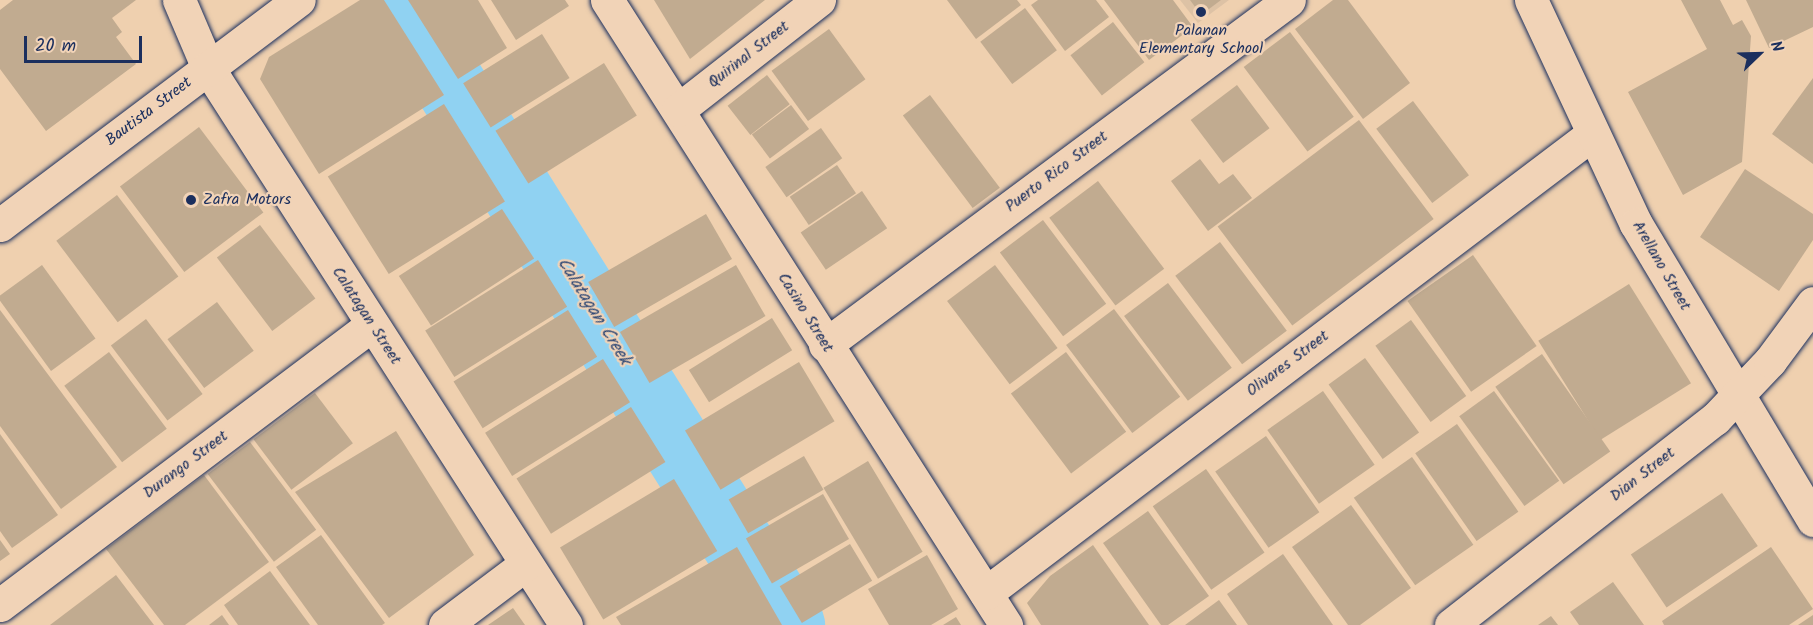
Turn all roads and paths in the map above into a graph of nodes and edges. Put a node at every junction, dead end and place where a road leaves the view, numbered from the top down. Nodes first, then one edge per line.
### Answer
1 (179, 0) edge
2 (299, 0) edge
3 (607, 0) edge
4 (819, 0) edge
5 (1289, 0) edge
6 (1531, 0) edge
7 (208, 68) junction
8 (678, 110) junction
9 (1591, 135) junction
10 (0, 225) edge
11 (1813, 303) edge
12 (372, 325) junction
13 (825, 345) junction
14 (1738, 398) junction
15 (1813, 520) edge
16 (526, 564) junction
17 (986, 593) junction
18 (0, 605) edge
19 (445, 625) edge
20 (566, 625) edge
21 (1006, 625) edge
22 (1451, 625) edge

1 - 7 street, Calatagan Street
2 - 7 street, Bautista Street
3 - 8 street, Casino Street
4 - 8 street, Quirinal Street
5 - 13 street, Puerto Rico Street
6 - 9 street, Arellano Street
7 - 10 street, Bautista Street
7 - 12 street, Calatagan Street
8 - 13 street, Casino Street
9 - 14 street, Arellano Street
9 - 17 street, Olivares Street
11 - 14 street, Dian Street
12 - 16 street, Calatagan Street
12 - 18 street, Durango Street
13 - 17 street, Casino Street
14 - 15 street, Arellano Street
14 - 22 street, Dian Street
16 - 19 street
16 - 20 street, Calatagan Street
17 - 21 street, Casino Street

